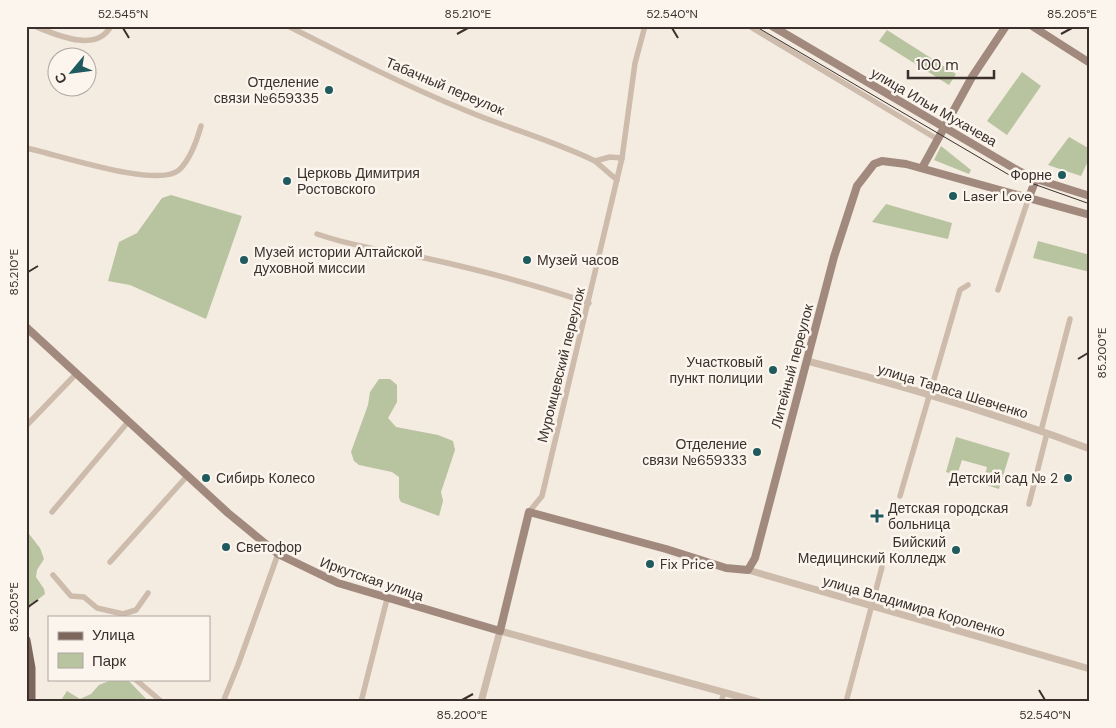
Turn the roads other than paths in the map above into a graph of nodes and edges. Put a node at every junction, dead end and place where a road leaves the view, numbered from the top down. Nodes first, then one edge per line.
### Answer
1 (34, 26) edge
2 (111, 26) edge
3 (288, 26) edge
4 (645, 26) edge
5 (749, 26) edge
6 (772, 26) edge
7 (1006, 26) edge
8 (1032, 26) edge
9 (1090, 63) edge
10 (201, 126) dead end
11 (943, 127) junction
12 (937, 139) junction
13 (26, 148) edge
14 (622, 158) junction
15 (595, 161) junction
16 (922, 168) junction
17 (1036, 178) junction
18 (617, 180) junction
19 (1090, 195) edge
20 (1029, 197) junction
21 (1090, 215) edge
22 (317, 234) dead end
23 (968, 285) dead end
24 (998, 290) dead end
25 (590, 303) junction
26 (1070, 319) dead end
27 (26, 327) edge
28 (807, 361) junction
29 (76, 374) junction
30 (929, 396) junction
31 (128, 422) junction
32 (26, 426) edge
33 (1044, 432) junction
34 (1090, 449) edge
35 (188, 475) junction
36 (900, 496) dead end
37 (1029, 504) dead end
38 (52, 512) dead end
39 (529, 512) junction
40 (278, 554) junction
41 (110, 562) dead end
42 (882, 568) dead end
43 (748, 570) junction
44 (53, 575) dead end
45 (148, 593) dead end
46 (387, 599) junction
47 (871, 607) junction
48 (136, 610) junction
49 (135, 616) edge
50 (500, 631) junction
51 (26, 640) edge
52 (1090, 669) edge
53 (137, 680) edge
54 (724, 693) junction
55 (31, 702) edge
56 (162, 702) edge
57 (223, 702) edge
58 (361, 702) edge
59 (481, 702) edge
60 (721, 702) edge
61 (759, 702) edge
62 (846, 702) edge

1 - 2 street
3 - 15 street, Табачный переулок
4 - 14 street, Муромцевский переулок
5 - 12 street
6 - 11 main road, улица Ильи Мухачева
7 - 11 main road
8 - 9 main road
10 - 13 street
11 - 12 main road
11 - 17 main road, улица Ильи Мухачева
12 - 16 main road
14 - 15 street
14 - 18 street, Муромцевский переулок
15 - 18 street, Табачный переулок
16 - 20 main road
16 - 28 main road, Литейный переулок
17 - 19 main road, улица Ильи Мухачева
17 - 20 main road
18 - 25 street, Муромцевский переулок
20 - 21 main road
20 - 24 street
22 - 25 street
23 - 30 street
25 - 39 street, Муромцевский переулок
26 - 33 street
27 - 29 main road, Иркутская улица
28 - 30 street, улица Тараса Шевченко
28 - 43 main road, Литейный переулок
29 - 31 main road, Иркутская улица
29 - 32 street
30 - 33 street, улица Тараса Шевченко
30 - 36 street
31 - 35 main road, Иркутская улица
31 - 38 street
33 - 34 street, улица Тараса Шевченко
33 - 37 street
35 - 40 main road, Иркутская улица
35 - 41 street
39 - 43 main road, улица Владимира Короленко
39 - 50 main road, Муромцевский переулок
40 - 46 main road, Иркутская улица
40 - 57 street
42 - 47 street
43 - 47 street, улица Владимира Короленко
44 - 48 street
45 - 48 street
46 - 50 main road, Иркутская улица
46 - 58 street
47 - 52 street, улица Владимира Короленко
47 - 62 street
48 - 49 street
50 - 54 street, Иркутская улица
50 - 59 street, Муромцевский переулок
51 - 55 main road
53 - 56 street
54 - 60 street
54 - 61 street, Иркутская улица

